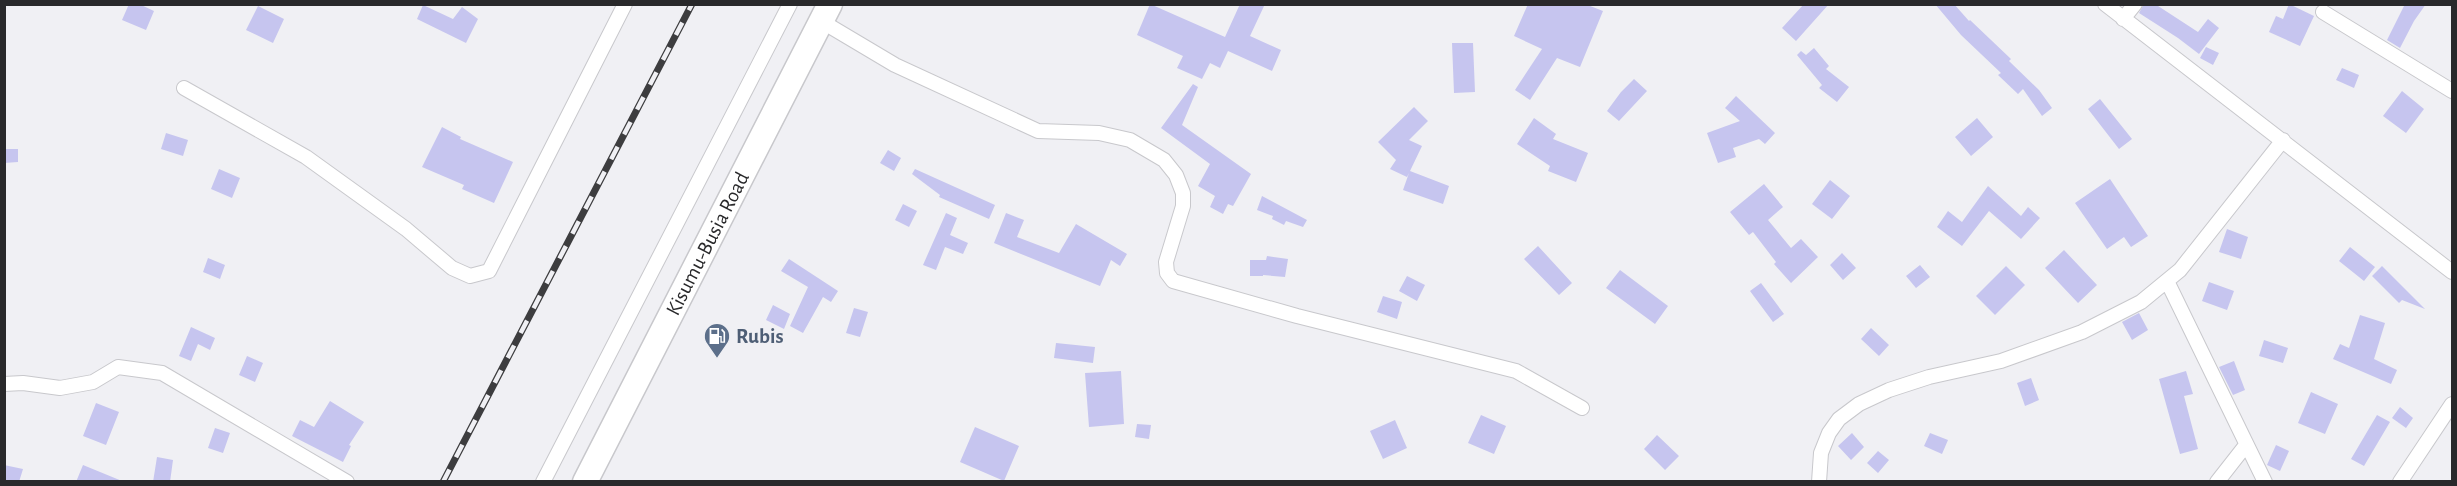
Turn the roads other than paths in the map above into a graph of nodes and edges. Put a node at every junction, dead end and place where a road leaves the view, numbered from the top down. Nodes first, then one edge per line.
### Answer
1 (625, 4) edge
2 (790, 4) edge
3 (2105, 4) edge
4 (2135, 4) edge
5 (2323, 12) dead end
6 (825, 13) edge
7 (2123, 19) junction
8 (184, 88) dead end
9 (2452, 91) edge
10 (2283, 140) junction
11 (2452, 272) edge
12 (2167, 281) junction
13 (4, 384) edge
14 (2452, 404) edge
15 (1582, 408) dead end
16 (2246, 445) junction
17 (347, 482) edge
18 (543, 482) edge
19 (585, 482) edge
20 (1818, 482) edge
21 (2217, 482) edge
22 (2265, 482) edge
23 (2400, 482) edge

1 - 8 street
2 - 18 street
3 - 7 street
4 - 7 street
5 - 9 street
6 - 15 street
6 - 19 highway, Kisumu-Busia Road
7 - 10 street
10 - 11 street
10 - 12 street
12 - 16 street
12 - 20 street
13 - 17 street
14 - 23 street
16 - 21 street
16 - 22 street

